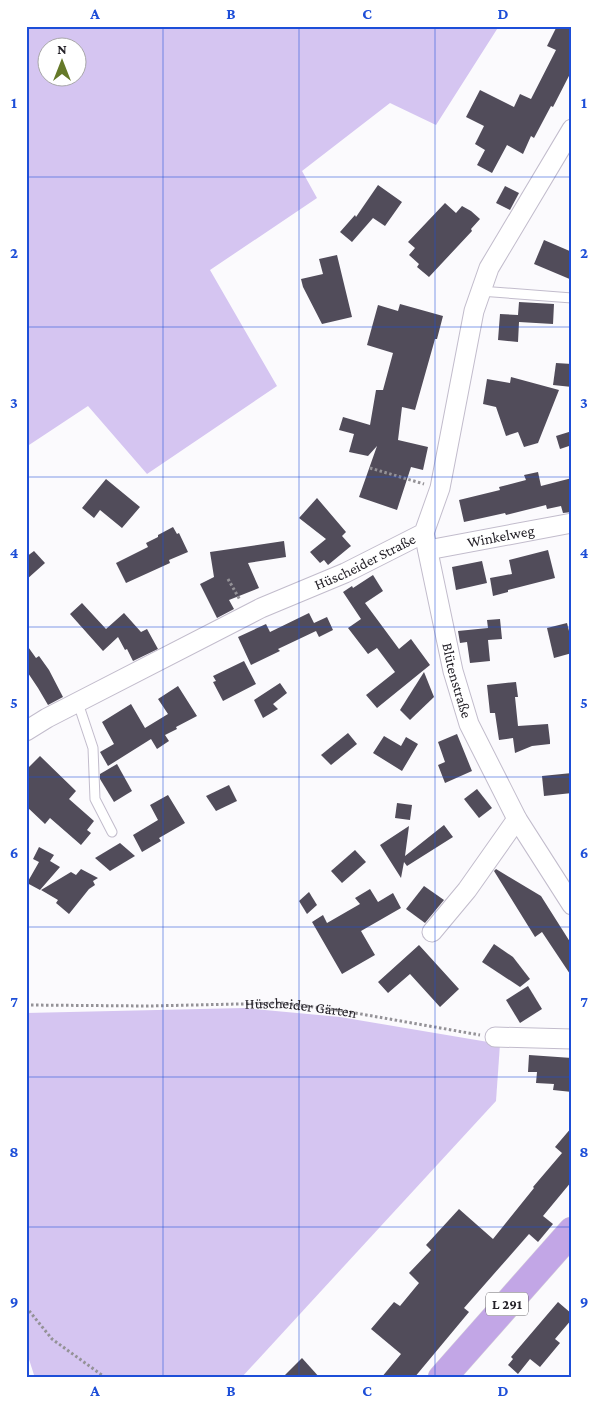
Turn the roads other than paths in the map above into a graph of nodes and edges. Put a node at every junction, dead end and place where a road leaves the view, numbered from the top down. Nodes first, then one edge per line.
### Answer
1 (571, 130) edge
2 (480, 291) junction
3 (572, 298) edge
4 (572, 523) edge
5 (426, 542) junction
6 (78, 703) junction
7 (26, 731) edge
8 (517, 819) junction
9 (112, 832) dead end
10 (572, 905) edge
11 (432, 932) dead end
12 (495, 1037) road end
13 (572, 1039) edge
14 (572, 1231) edge
15 (442, 1378) edge

1 - 2 street, Hüscheider Straße
2 - 3 lane
2 - 5 street, Hüscheider Straße
4 - 5 street, Winkelweg
5 - 6 street, Hüscheider Straße
5 - 8 street, Blütenstraße
6 - 7 street, Hüscheider Straße
6 - 9 lane
8 - 10 street, Blütenstraße
8 - 11 street
12 - 13 street
14 - 15 main road, L 291

